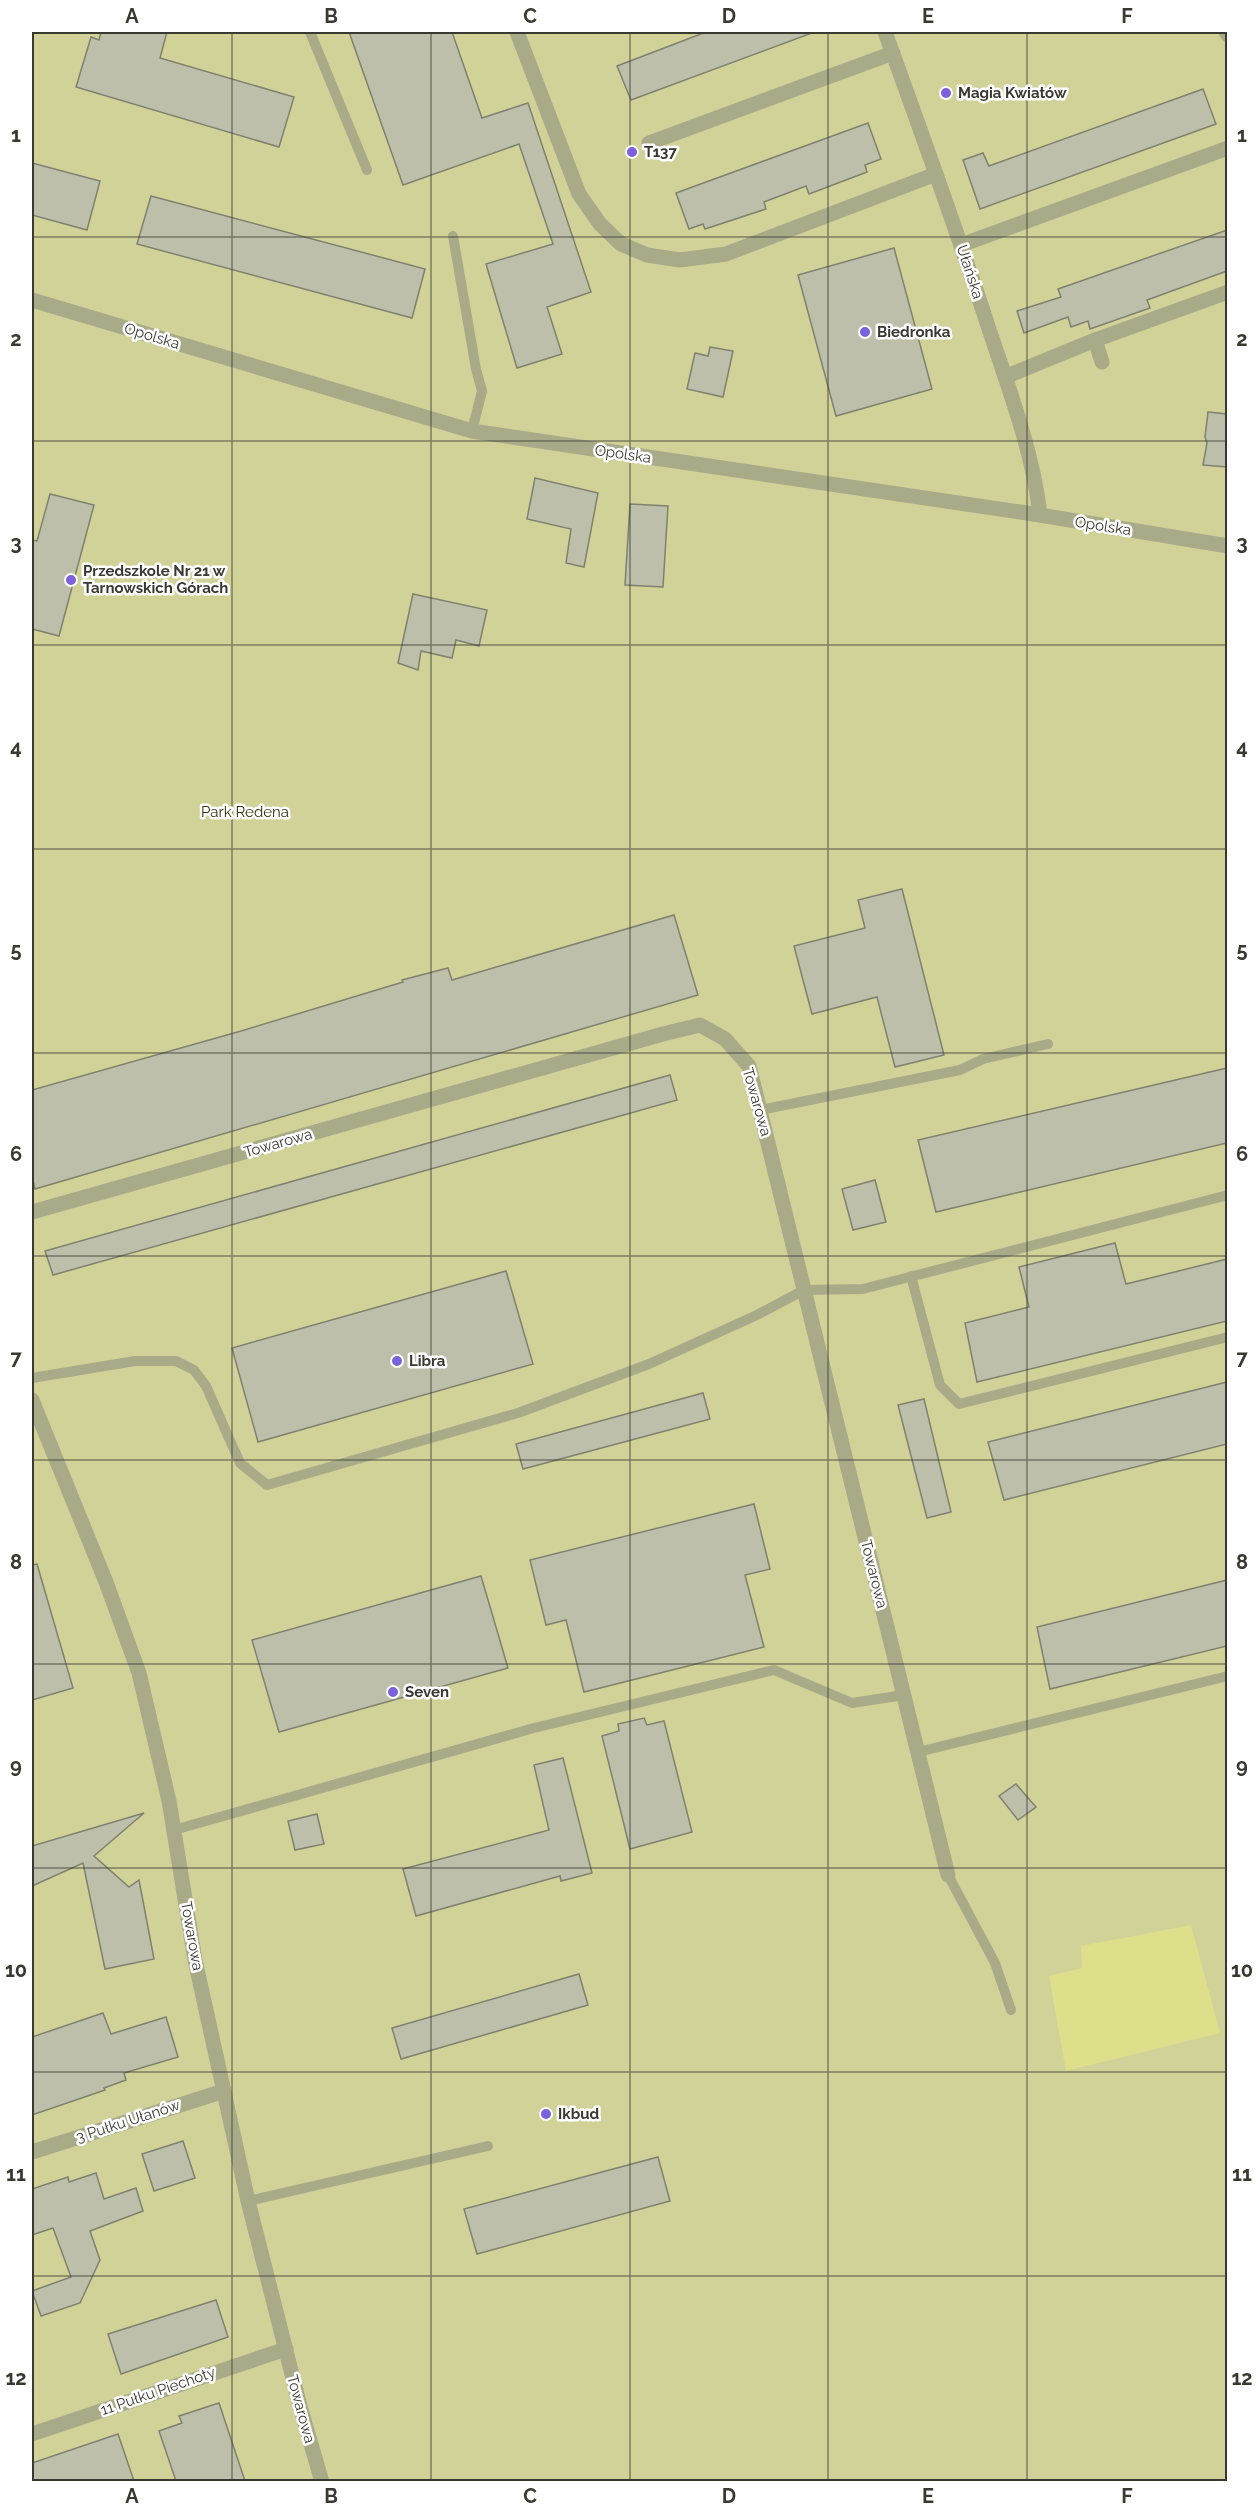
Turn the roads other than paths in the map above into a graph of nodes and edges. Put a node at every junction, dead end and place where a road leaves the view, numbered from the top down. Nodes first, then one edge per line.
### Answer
1 (310, 32) edge
2 (517, 32) edge
3 (885, 32) edge
4 (893, 53) junction
5 (649, 143) dead end
6 (1227, 148) edge
7 (367, 170) dead end
8 (936, 174) junction
9 (453, 236) dead end
10 (961, 245) junction
11 (1227, 292) edge
12 (32, 300) edge
13 (1095, 340) junction
14 (1102, 362) dead end
15 (1005, 377) junction
16 (472, 431) junction
17 (1040, 515) junction
18 (1227, 546) edge
19 (1048, 1044) dead end
20 (760, 1110) junction
21 (1227, 1195) edge
22 (32, 1212) edge
23 (911, 1276) junction
24 (804, 1290) junction
25 (1227, 1337) edge
26 (32, 1378) edge
27 (32, 1400) edge
28 (1227, 1676) edge
29 (904, 1695) junction
30 (918, 1752) junction
31 (174, 1830) junction
32 (948, 1875) joint
33 (1011, 2010) dead end
34 (224, 2091) junction
35 (488, 2146) dead end
36 (32, 2152) edge
37 (248, 2201) junction
38 (286, 2349) junction
39 (32, 2434) edge
40 (322, 2481) edge

1 - 7 lane
2 - 8 street
3 - 4 street, Ułańska
4 - 5 street
4 - 8 street, Ułańska
6 - 10 street
8 - 10 street, Ułańska
9 - 16 lane
10 - 15 street, Ułańska
11 - 13 street
12 - 16 street, Opolska
13 - 14 street
13 - 15 street
15 - 17 street, Ułańska
16 - 17 street, Opolska
17 - 18 street, Opolska
19 - 20 lane
20 - 22 street, Towarowa
20 - 24 street, Towarowa
21 - 23 lane
23 - 24 lane
23 - 25 lane
24 - 26 lane
24 - 29 street, Towarowa
27 - 31 street, Towarowa
28 - 30 lane
29 - 30 street, Towarowa
29 - 31 lane
30 - 32 street, Towarowa
31 - 34 street, Towarowa
32 - 33 lane
34 - 36 street, 3 Pułku Ułanów
34 - 37 street, Towarowa
35 - 37 lane
37 - 38 street, Towarowa
38 - 39 street, 11 Pułku Piechoty
38 - 40 street, Towarowa

